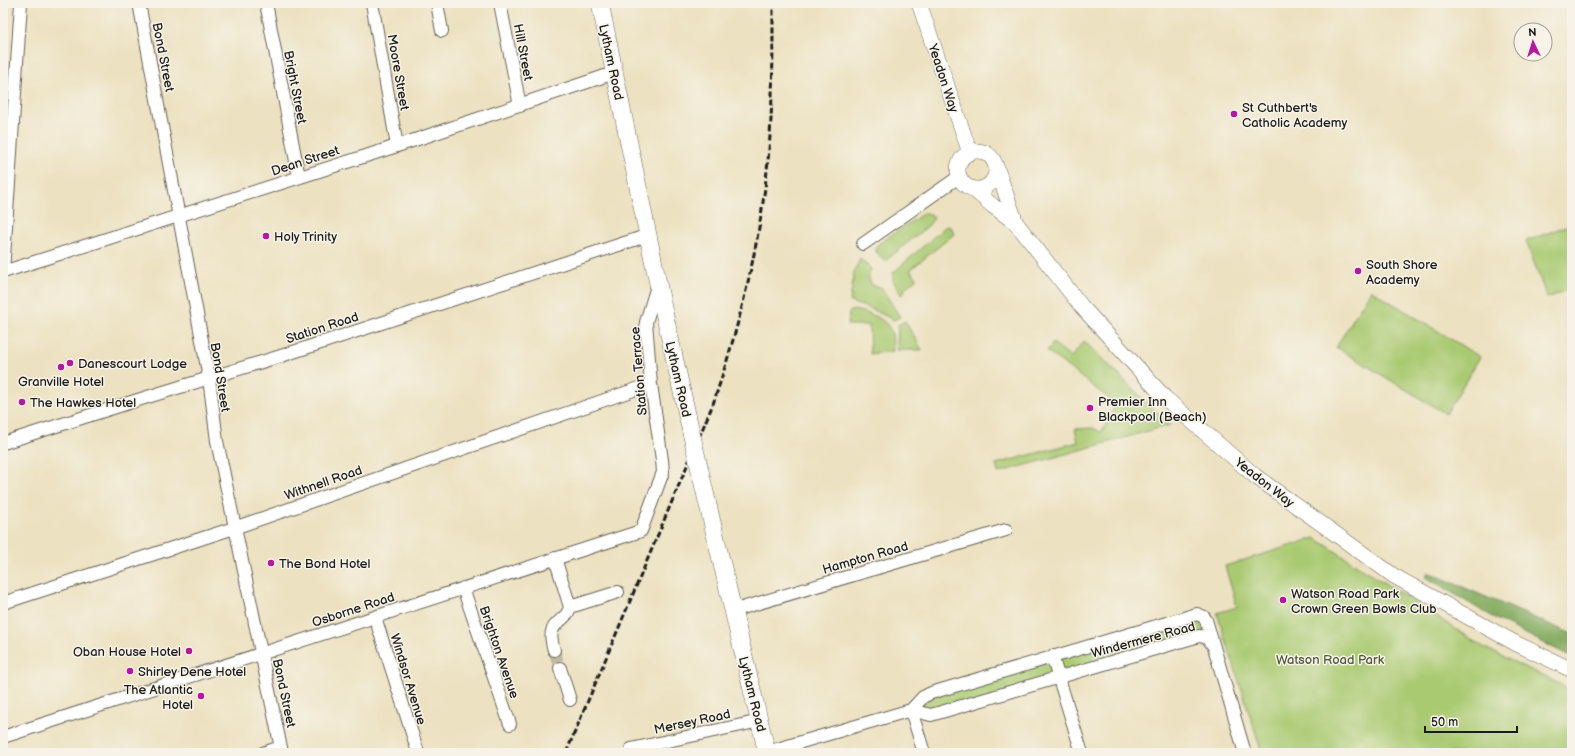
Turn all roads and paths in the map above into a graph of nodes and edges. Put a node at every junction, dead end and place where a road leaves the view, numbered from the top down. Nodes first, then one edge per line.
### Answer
1 (21, 3) edge
2 (139, 3) edge
3 (266, 3) edge
4 (372, 3) edge
5 (437, 3) edge
6 (500, 3) edge
7 (600, 3) edge
8 (919, 3) edge
9 (442, 31) dead end
10 (614, 73) junction
11 (520, 106) junction
12 (397, 146) junction
13 (970, 153) junction
14 (994, 162) junction
15 (299, 176) junction
16 (960, 176) junction
17 (972, 188) junction
18 (180, 216) junction
19 (1016, 223) junction
20 (649, 235) junction
21 (863, 244) dead end
22 (3, 272) edge
23 (658, 280) junction
24 (209, 378) junction
25 (651, 384) junction
26 (3, 444) edge
27 (662, 460) joint
28 (234, 528) junction
29 (1006, 530) dead end
30 (555, 558) junction
31 (463, 588) junction
32 (618, 592) dead end
33 (3, 603) edge
34 (570, 607) junction
35 (732, 611) junction
36 (375, 617) junction
37 (1213, 645) junction
38 (554, 650) tunnel mouth
39 (262, 653) junction
40 (1052, 656) junction
41 (560, 668) tunnel mouth
42 (1572, 670) edge
43 (1059, 677) junction
44 (570, 700) dead end
45 (911, 710) junction
46 (760, 721) junction
47 (510, 724) dead end
48 (3, 737) edge
49 (417, 749) dead end
50 (631, 749) dead end
51 (282, 750) edge
52 (767, 752) edge
53 (263, 753) edge
54 (924, 753) edge
55 (1082, 753) edge
56 (1244, 753) edge

1 - 22 street
2 - 18 street, Bond Street
3 - 15 street, Bright Street
4 - 12 street, Moore Street
5 - 9 street
6 - 11 street, Hill Street
7 - 10 main road, Lytham Road
8 - 13 street, Yeadon Way
10 - 11 street, Dean Street
10 - 20 main road, Lytham Road
11 - 12 street, Dean Street
12 - 15 street, Dean Street
13 - 14 street
13 - 16 street
14 - 17 street
14 - 19 street, Yeadon Way
15 - 18 street, Dean Street
16 - 17 street
16 - 21 street
17 - 19 street, Yeadon Way
18 - 22 street, Dean Street
18 - 24 street, Bond Street
19 - 42 street, Yeadon Way
20 - 23 main road, Lytham Road
20 - 24 street, Station Road
23 - 25 street, Station Terrace
23 - 35 main road, Lytham Road, bridge
24 - 26 street, Station Road
24 - 28 street, Bond Street
25 - 27 street, Station Terrace
25 - 28 street, Withnell Road
27 - 30 street, Osborne Road
28 - 33 street, Withnell Road
28 - 39 street, Bond Street
29 - 35 street, Hampton Road
30 - 31 street, Osborne Road
30 - 34 street
31 - 36 street, Osborne Road
31 - 47 street, Brighton Avenue
32 - 34 street
34 - 38 street
35 - 46 main road, Lytham Road
36 - 39 street, Osborne Road
36 - 49 street, Windsor Avenue
37 - 40 street, Windermere Road
37 - 43 street, Windermere Road
37 - 56 street
39 - 48 street, Osborne Road
39 - 51 street, Bond Street
40 - 43 street
40 - 45 street, Windermere Road
41 - 44 street
43 - 45 street, Windermere Road
43 - 55 street
45 - 52 street, Windermere Road
45 - 54 street
46 - 50 street, Mersey Road
46 - 52 main road, Lytham Road
51 - 53 street

